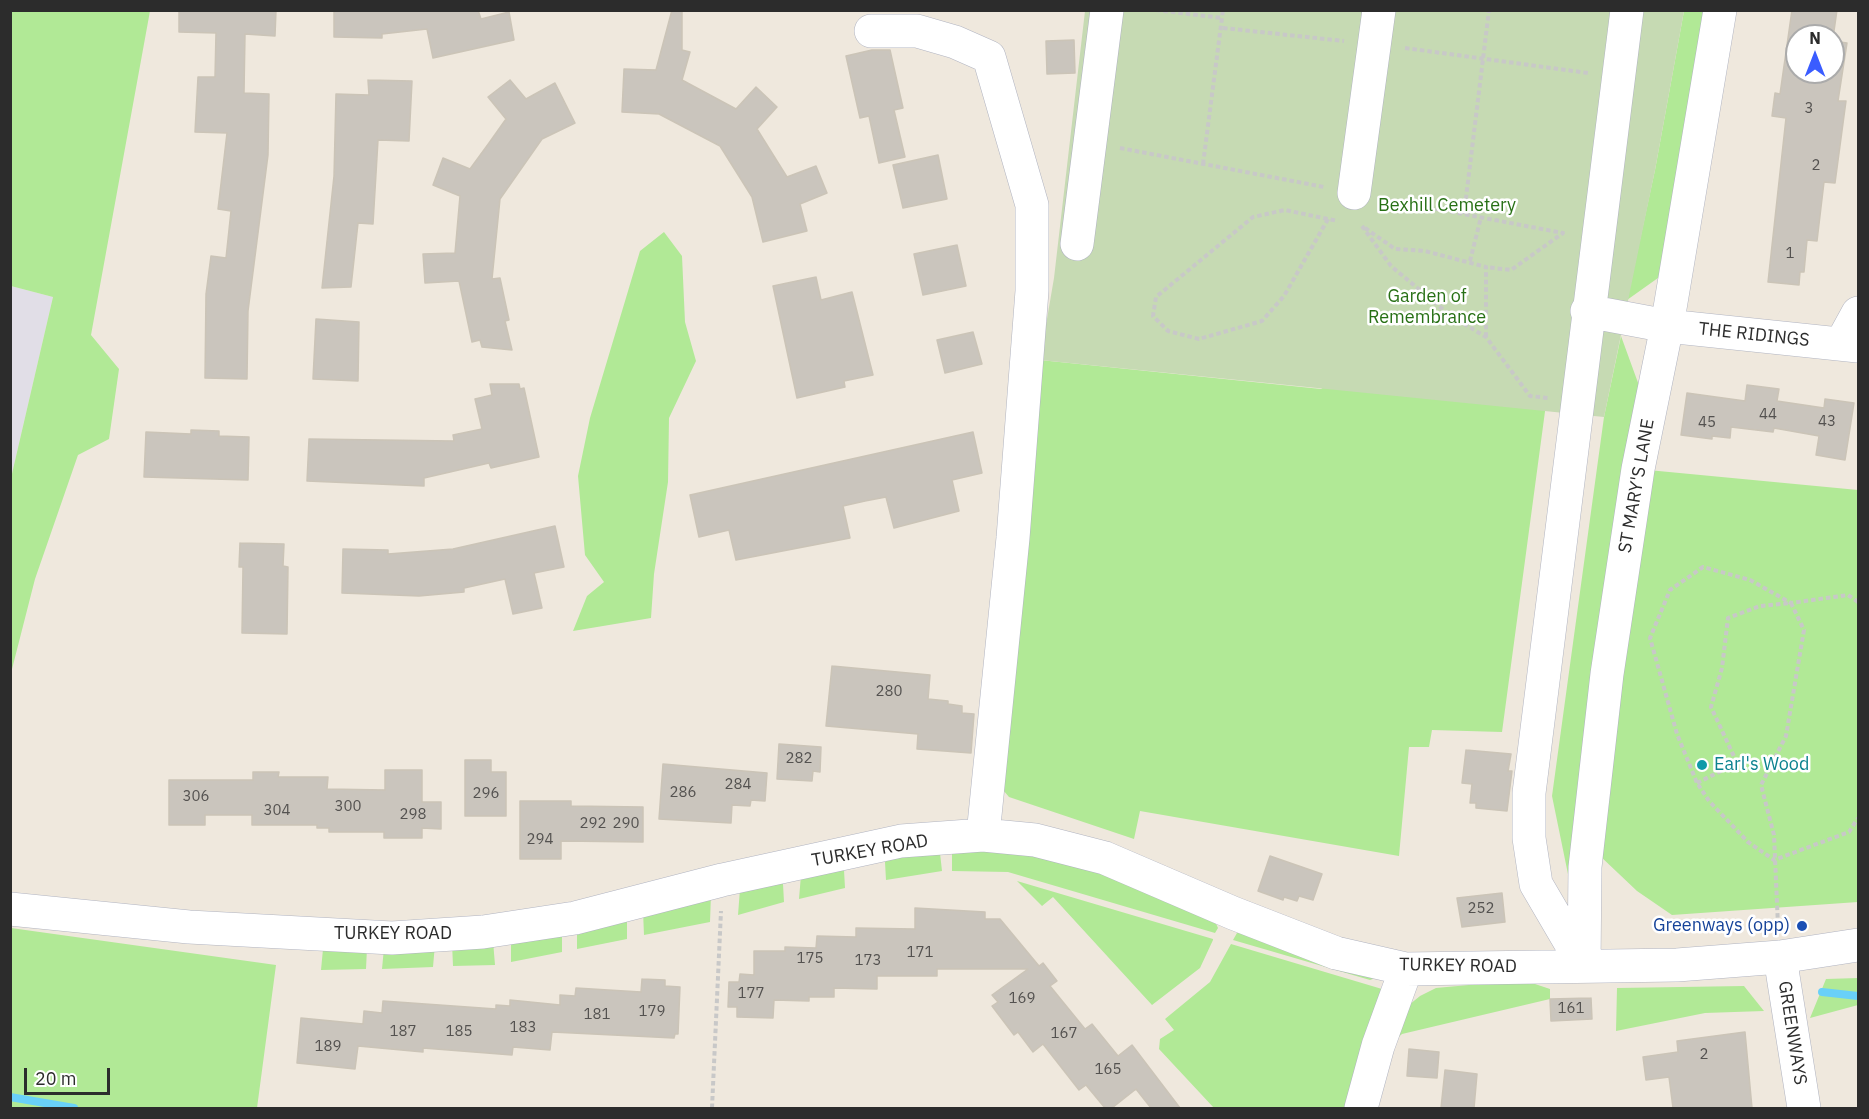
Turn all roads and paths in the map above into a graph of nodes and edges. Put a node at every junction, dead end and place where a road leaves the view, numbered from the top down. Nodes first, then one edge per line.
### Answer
1 (1107, 10) edge
2 (1156, 10) edge
3 (1223, 10) edge
4 (1379, 10) edge
5 (1489, 10) edge
6 (1627, 10) edge
7 (1720, 10) edge
8 (1222, 18) junction
9 (1223, 28) junction
10 (871, 31) dead end
11 (1374, 44) junction
12 (1483, 60) junction
13 (1618, 77) junction
14 (1089, 142) junction
15 (1203, 164) junction
16 (1352, 208) junction
17 (1464, 214) junction
18 (1481, 217) junction
19 (1328, 219) junction
20 (1362, 226) junction
21 (1077, 244) dead end
22 (1470, 261) junction
23 (1486, 267) junction
24 (1587, 311) junction
25 (1858, 313) edge
26 (1667, 326) junction
27 (1486, 337) junction
28 (1850, 345) edge
29 (1576, 401) junction
30 (1858, 602) edge
31 (1791, 603) junction
32 (1697, 783) junction
33 (1858, 818) edge
34 (983, 835) junction
35 (1774, 860) junction
36 (722, 880) junction
37 (10, 909) edge
38 (1858, 945) edge
39 (1780, 957) junction
40 (1584, 966) junction
41 (1406, 969) junction
42 (712, 1108) edge
43 (1361, 1108) edge
44 (1804, 1108) edge

1 - 14 street
2 - 8 path
3 - 8 path
4 - 11 street
5 - 12 path
6 - 13 street
7 - 26 street, ST MARY'S LANE
8 - 9 path
9 - 11 path
9 - 15 path
10 - 34 street
11 - 12 path
11 - 16 street
12 - 13 path
12 - 17 path
13 - 24 street
14 - 15 path
14 - 21 street
15 - 16 path
16 - 17 path
16 - 19 path
16 - 20 path
16 - 20 path
17 - 18 path
18 - 22 path
18 - 23 path
19 - 19 path
20 - 22 path
20 - 27 path
22 - 23 path
23 - 27 path
24 - 26 street, THE RIDINGS
24 - 29 street
25 - 28 street, THE RIDINGS
26 - 28 street, THE RIDINGS
26 - 40 street, ST MARY'S LANE
27 - 29 path
29 - 40 street
30 - 31 path
31 - 32 path
31 - 32 path
31 - 35 path
32 - 35 path
33 - 35 path
34 - 36 street, TURKEY ROAD
34 - 41 street, TURKEY ROAD
35 - 39 path
36 - 37 street, TURKEY ROAD
36 - 42 path
38 - 39 street, TURKEY ROAD
39 - 40 street, TURKEY ROAD
39 - 44 street, GREENWAYS
40 - 41 street, TURKEY ROAD
41 - 43 street

